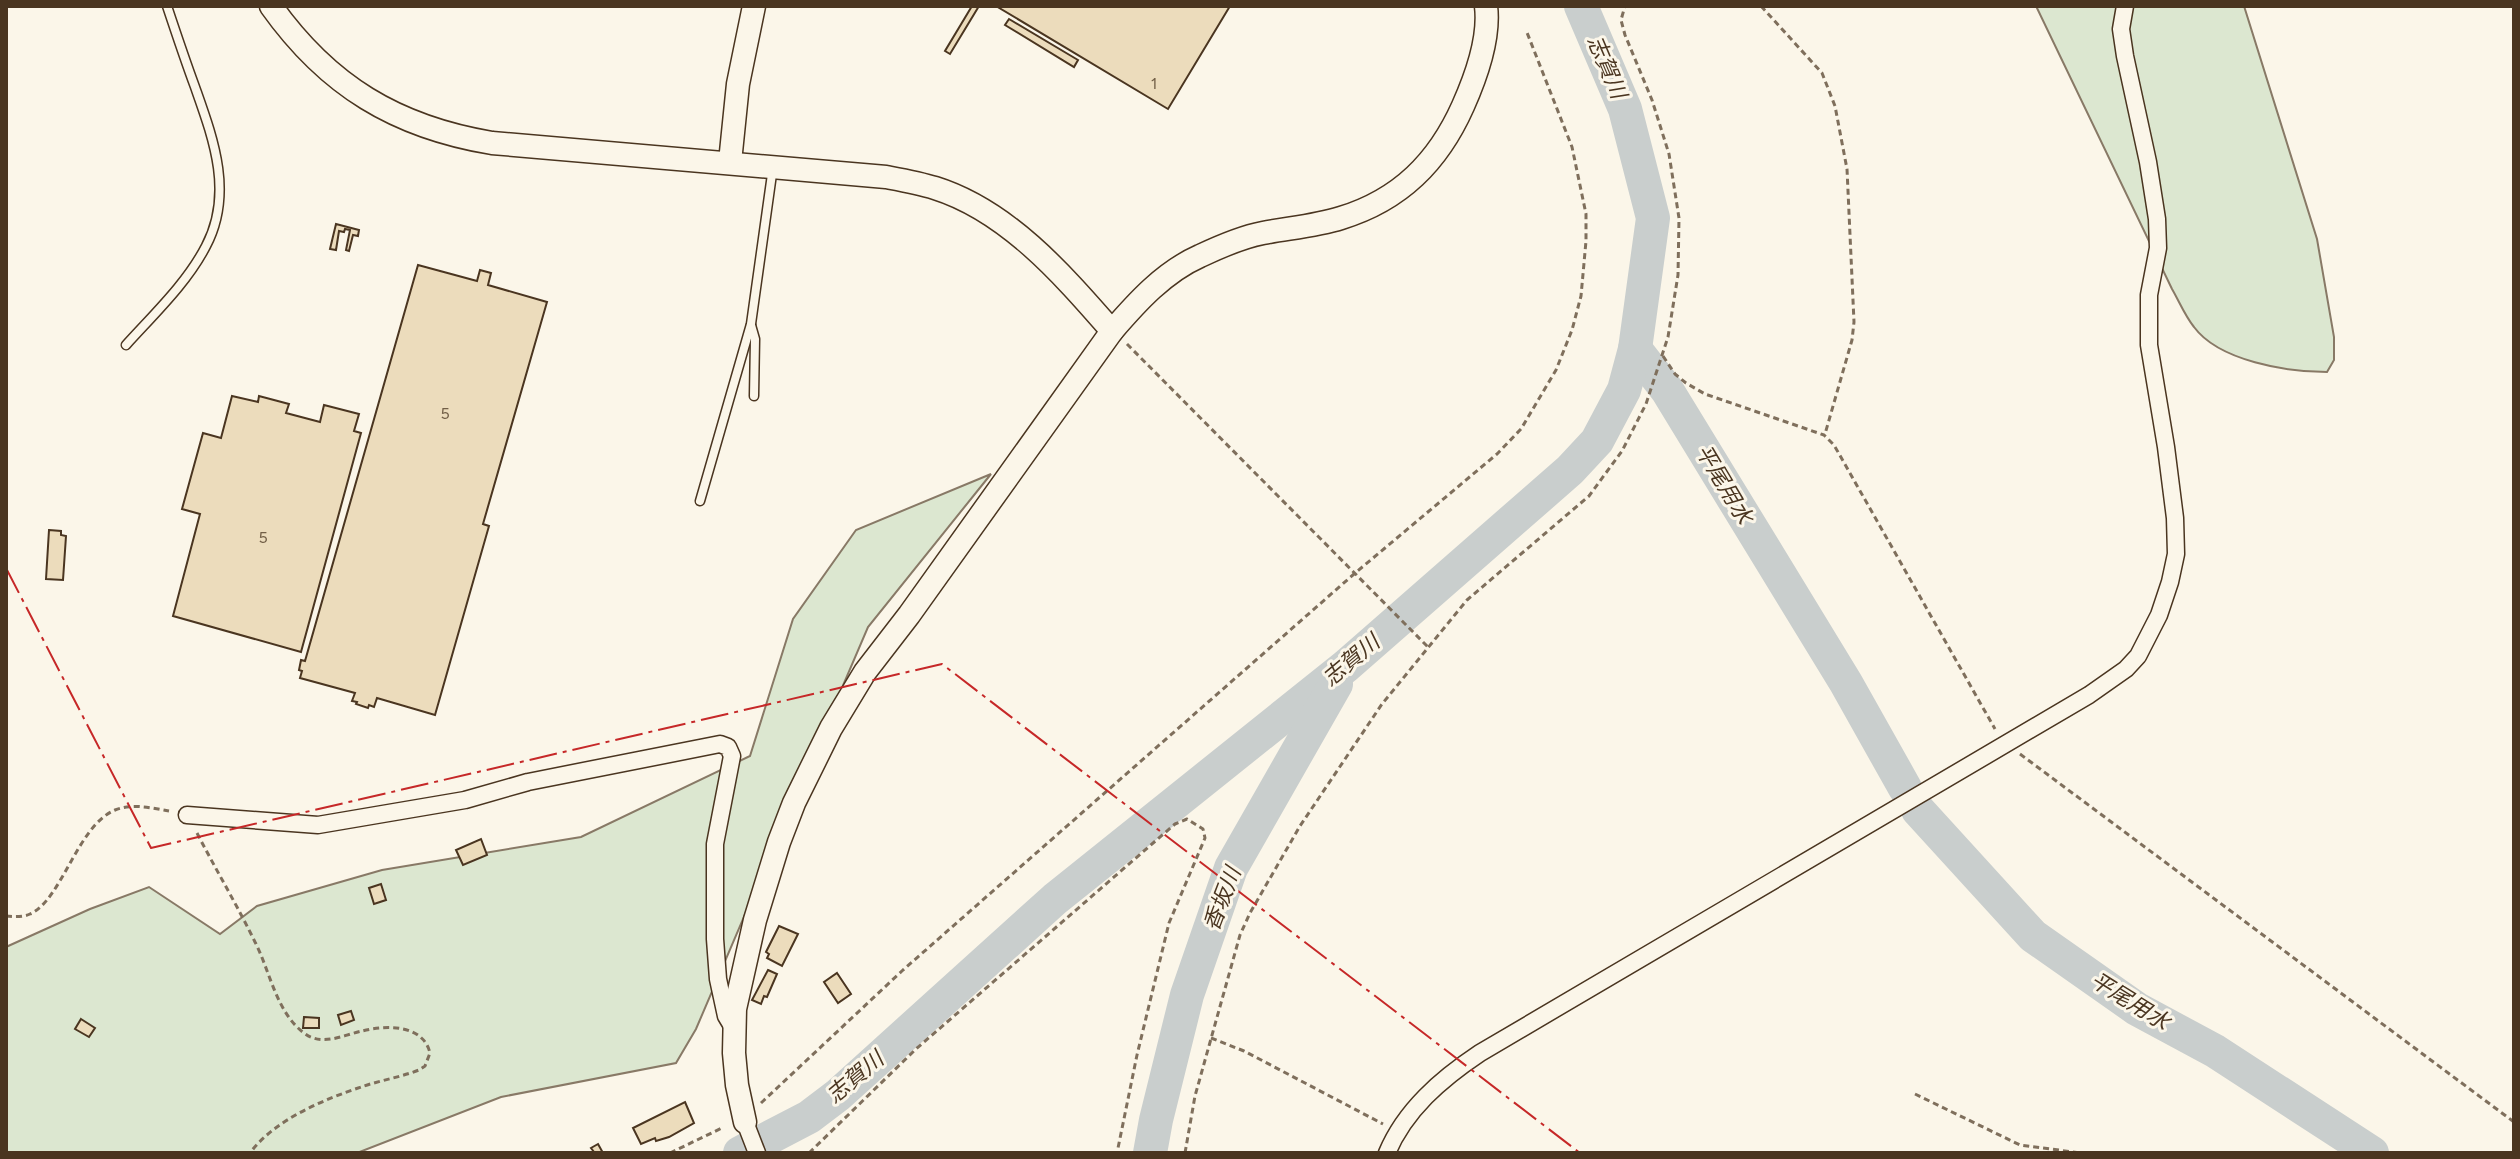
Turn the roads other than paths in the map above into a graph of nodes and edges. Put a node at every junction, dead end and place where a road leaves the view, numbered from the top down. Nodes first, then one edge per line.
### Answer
1 (167, 6) edge
2 (271, 6) edge
3 (754, 6) edge
4 (1486, 6) edge
5 (2125, 6) edge
6 (730, 162) junction
7 (773, 166) junction
8 (751, 324) junction
9 (1112, 331) junction
10 (126, 345) dead end
11 (754, 396) dead end
12 (700, 501) dead end
13 (187, 815) road end
14 (734, 1030) junction
15 (744, 1118) joint
16 (757, 1153) edge
17 (1387, 1153) edge

1 - 10 lane
2 - 6 street
3 - 6 street
4 - 9 street
5 - 17 street
6 - 7 street
7 - 8 lane
7 - 9 street
8 - 11 lane
8 - 12 lane
9 - 14 street
13 - 14 street
14 - 15 street
15 - 16 street

